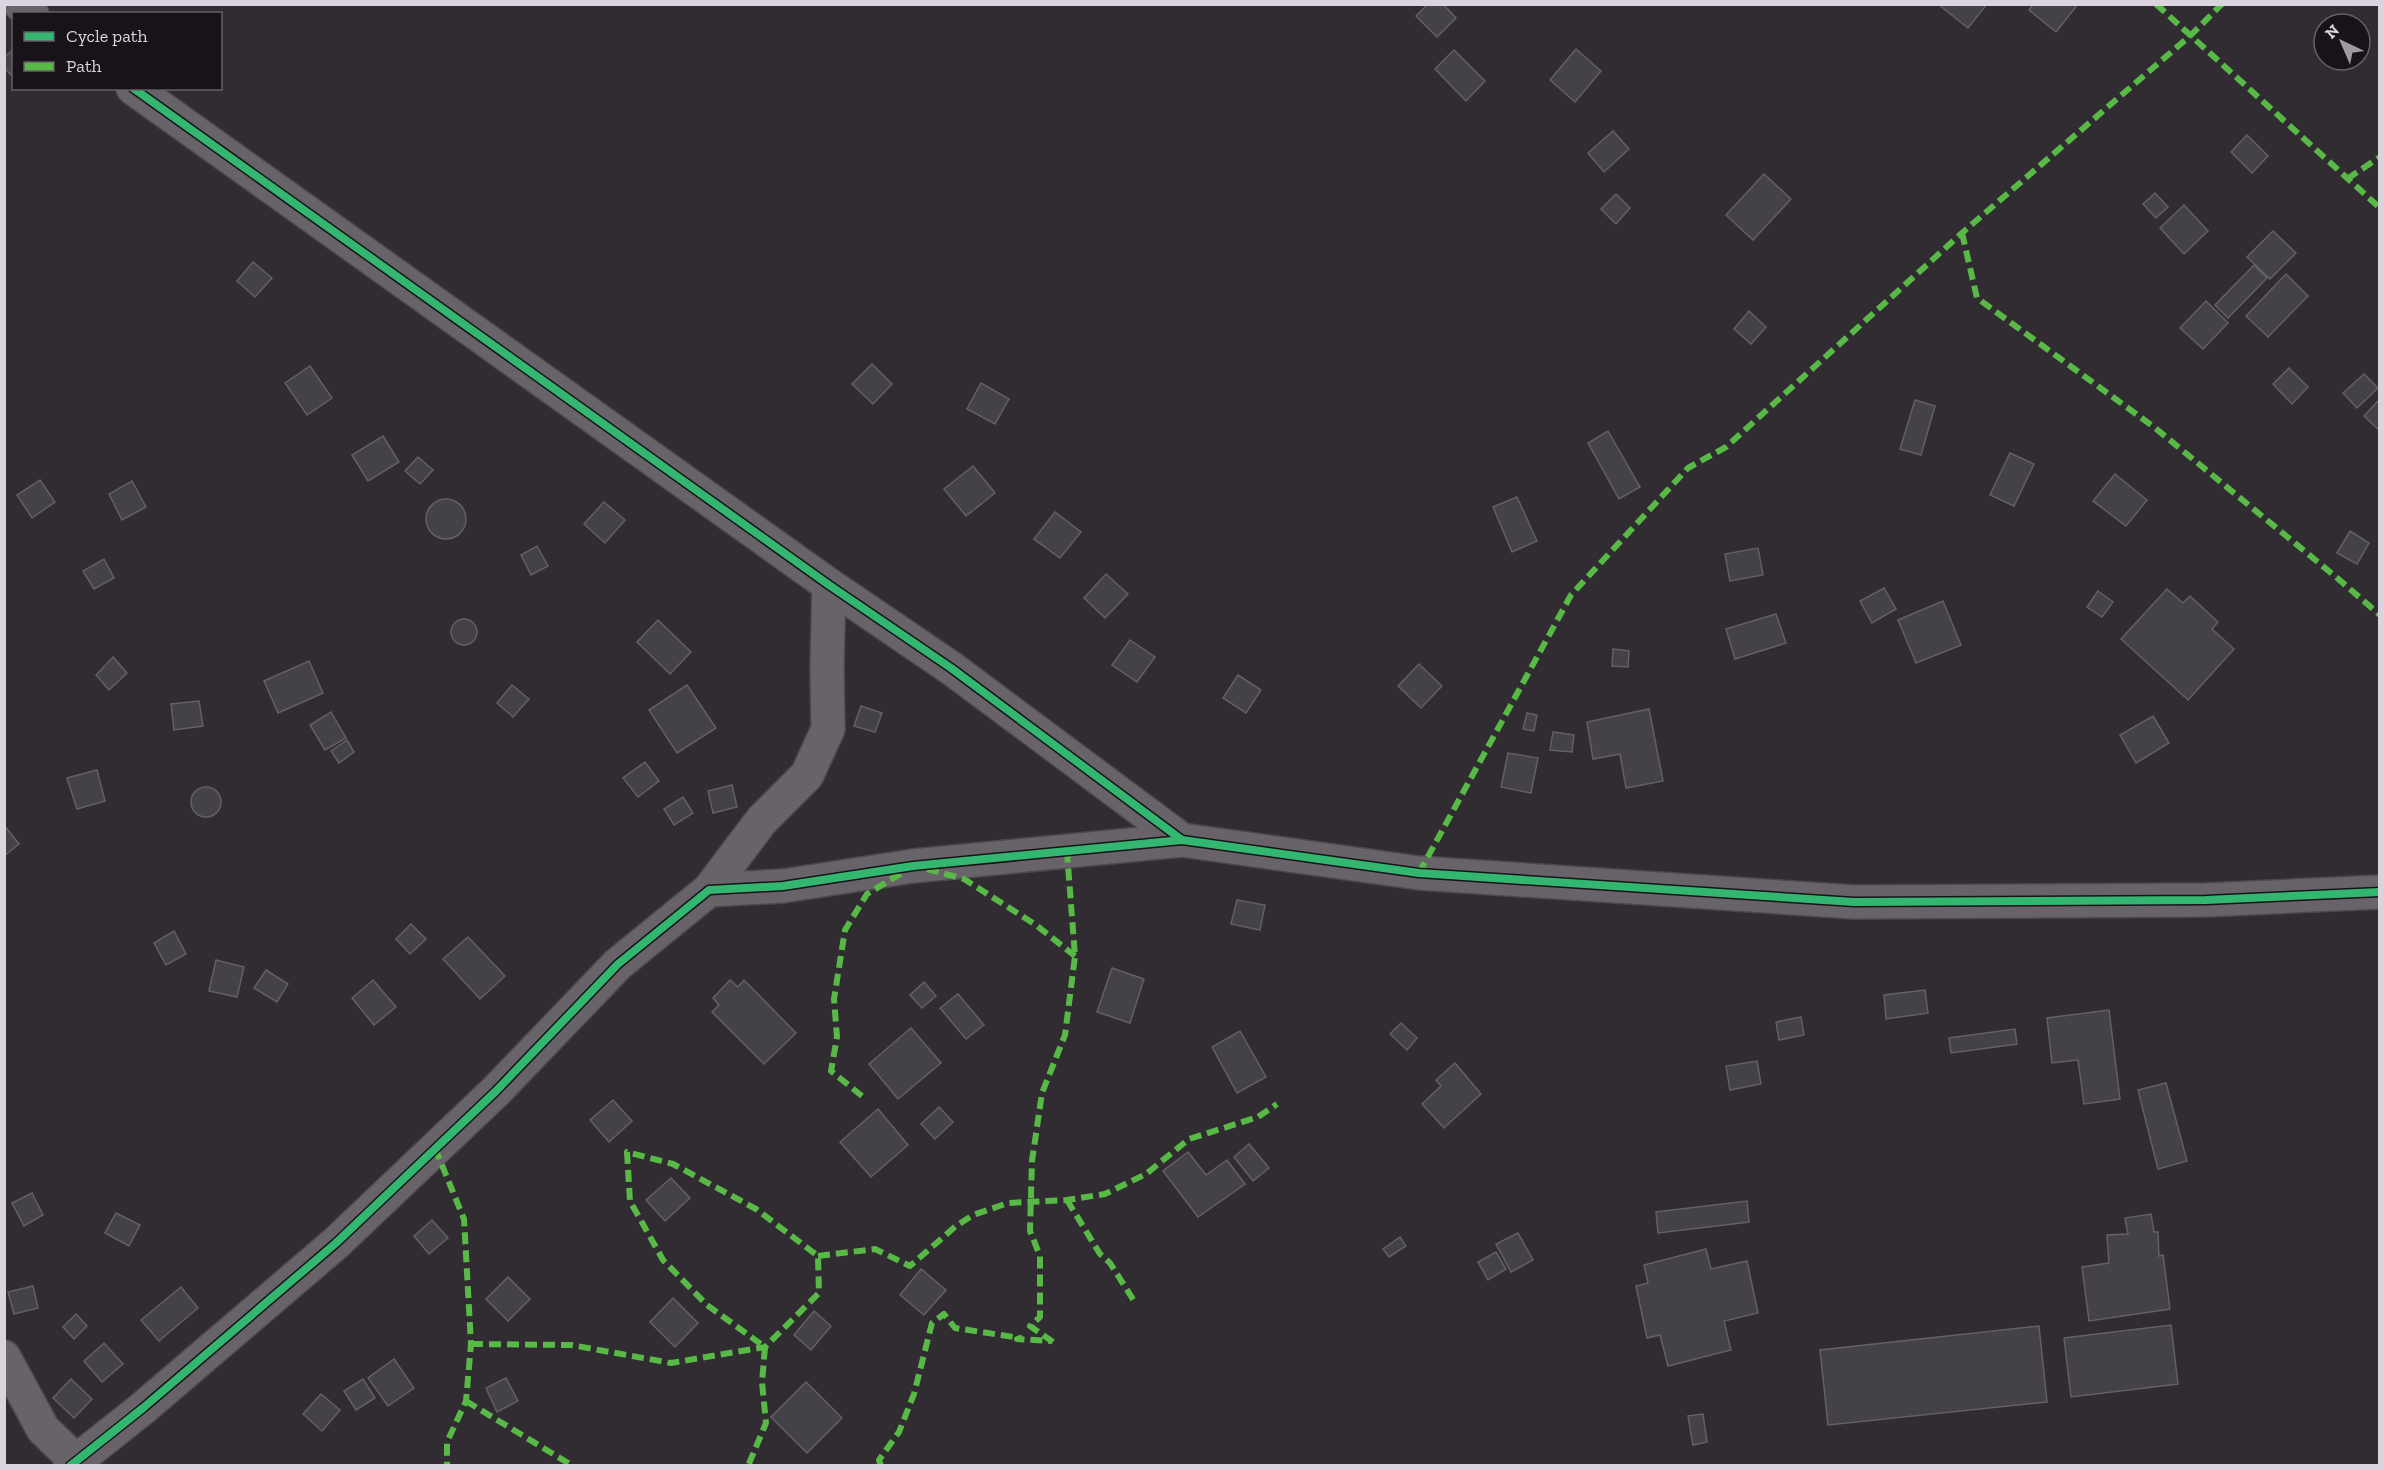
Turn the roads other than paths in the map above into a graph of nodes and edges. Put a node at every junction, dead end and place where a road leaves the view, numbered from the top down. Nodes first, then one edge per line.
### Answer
1 (136, 90) edge
2 (829, 585) junction
3 (1182, 840) junction
4 (708, 890) junction
5 (2379, 892) edge
6 (4, 1357) edge
7 (73, 1464) edge

1 - 2 street
2 - 3 street
2 - 4 street
3 - 4 street
3 - 5 street
4 - 7 street
6 - 7 street

